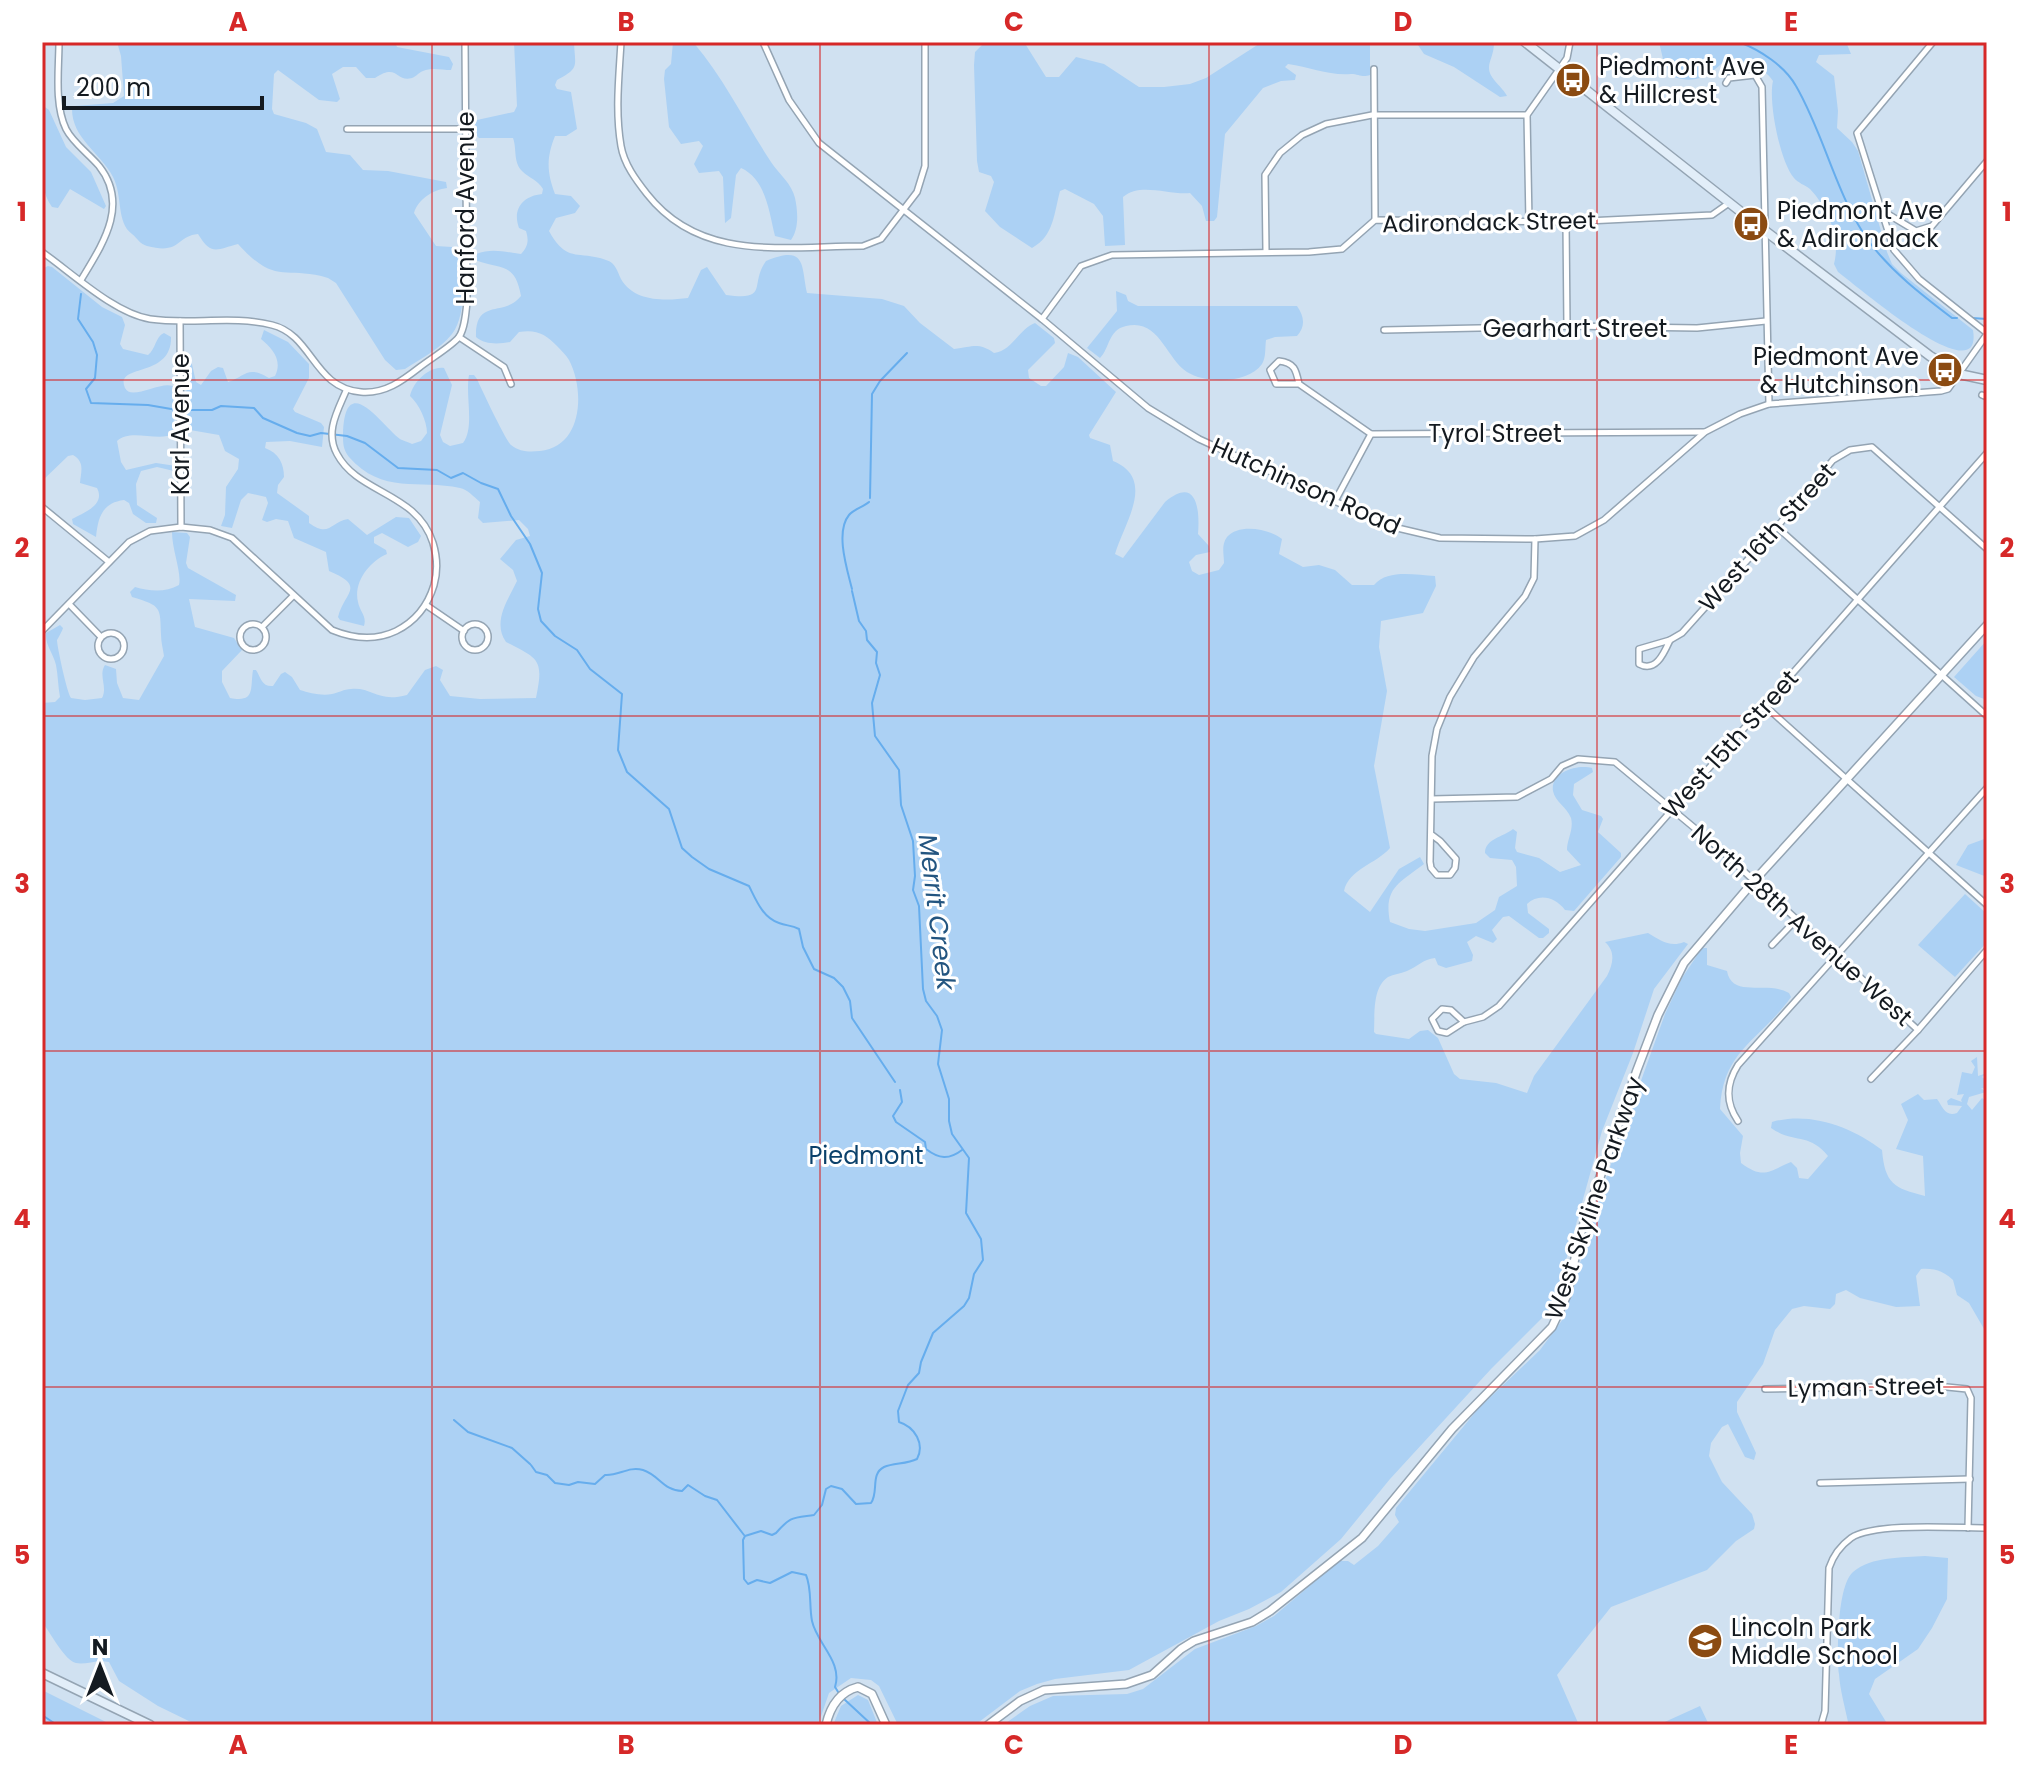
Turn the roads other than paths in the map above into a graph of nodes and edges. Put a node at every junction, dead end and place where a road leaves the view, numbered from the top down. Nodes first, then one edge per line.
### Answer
1 (59, 42) edge
2 (465, 42) edge
3 (621, 42) edge
4 (763, 42) edge
5 (925, 42) edge
6 (1525, 42) edge
7 (1570, 42) edge
8 (1933, 42) edge
9 (1559, 68) junction
10 (1374, 69) dead end
11 (1726, 83) dead end
12 (1372, 115) junction
13 (1527, 115) junction
14 (347, 129) dead end
15 (465, 129) junction
16 (1987, 161) edge
17 (1729, 203) junction
18 (904, 210) junction
19 (1881, 210) junction
20 (1375, 220) junction
21 (1529, 222) junction
22 (1566, 222) junction
23 (1764, 230) junction
24 (1266, 251) junction
25 (42, 252) edge
26 (81, 280) junction
27 (1042, 319) junction
28 (180, 321) junction
29 (1766, 321) junction
30 (1567, 326) junction
31 (1384, 330) dead end
32 (1987, 334) edge
33 (459, 337) junction
34 (1959, 374) junction
35 (1987, 380) edge
36 (511, 384) dead end
37 (1299, 384) junction
38 (346, 391) junction
39 (1769, 404) junction
40 (1705, 432) junction
41 (1371, 434) junction
42 (1987, 453) edge
43 (1335, 501) junction
44 (42, 507) edge
45 (1940, 509) junction
46 (181, 527) junction
47 (1777, 527) junction
48 (1535, 539) junction
49 (1987, 549) edge
50 (109, 562) junction
51 (293, 596) junction
52 (1858, 600) junction
53 (69, 604) junction
54 (426, 605) junction
55 (1987, 625) edge
56 (262, 627) junction
57 (42, 631) edge
58 (464, 631) junction
59 (101, 637) junction
60 (1670, 640) junction
61 (1941, 677) junction
62 (1764, 705) junction
63 (1987, 716) edge
64 (1848, 778) junction
65 (1987, 788) edge
66 (1432, 799) junction
67 (1673, 808) junction
68 (1432, 835) junction
69 (1930, 852) junction
70 (1753, 882) junction
71 (1987, 905) edge
72 (1795, 921) junction
73 (1772, 945) dead end
74 (1987, 950) edge
75 (1836, 958) junction
76 (1464, 1022) junction
77 (1918, 1030) junction
78 (1871, 1079) dead end
79 (1738, 1121) dead end
80 (1765, 1389) dead end
81 (1970, 1479) junction
82 (1820, 1483) dead end
83 (1968, 1528) junction
84 (1987, 1528) edge
85 (42, 1673) edge
86 (150, 1725) edge
87 (826, 1725) edge
88 (886, 1725) edge
89 (988, 1725) edge
90 (1821, 1725) edge

1 - 26 street
2 - 15 street, Hanford Avenue
3 - 18 street
4 - 18 street, Hutchinson Road
5 - 18 street
6 - 9 main road
7 - 9 street
8 - 19 street
9 - 13 street
9 - 17 main road
10 - 12 street
11 - 23 street
12 - 13 street
12 - 20 street
12 - 24 street
13 - 21 street
14 - 15 street
15 - 33 street, Hanford Avenue
16 - 19 street
17 - 22 street, Adirondack Street
17 - 23 main road
18 - 27 street, Hutchinson Road
19 - 32 street
20 - 21 street, Adirondack Street
20 - 24 street, Adirondack Street
21 - 22 street, Adirondack Street
22 - 30 street
23 - 29 street
23 - 34 main road
24 - 27 street, Adirondack Street
25 - 26 street
26 - 28 street
27 - 43 street, Hutchinson Road
28 - 38 street
28 - 46 street, Karl Avenue
29 - 30 street, Gearhart Street
29 - 39 street
30 - 31 street, Gearhart Street
32 - 34 street
33 - 36 street
33 - 38 street, Hanford Avenue
34 - 35 main road
34 - 39 street, Hutchinson Road
37 - 37 street
37 - 41 street
38 - 54 street
39 - 40 street, Hutchinson Road
40 - 41 street, Tyrol Street
40 - 48 street, Hutchinson Road
41 - 43 street
42 - 45 street, West 15th Street
43 - 48 street, Hutchinson Road
44 - 50 street
45 - 47 street, West 16th Street
45 - 49 street
45 - 52 street, West 15th Street
46 - 50 street
46 - 51 street
47 - 52 street
47 - 60 street, West 16th Street
48 - 66 street
50 - 53 street
51 - 54 street
51 - 56 street
52 - 61 street
52 - 62 street, West 15th Street
53 - 57 street
53 - 59 street
54 - 58 street
55 - 61 street, West Skyline Parkway
56 - 56 street
58 - 58 street
59 - 59 street
60 - 60 street, West 16th Street
61 - 63 street
61 - 64 street, West Skyline Parkway
62 - 64 street
62 - 67 street, West 15th Street
64 - 69 street
64 - 70 street, West Skyline Parkway
65 - 69 street
66 - 67 street, North 28th Avenue West
66 - 68 street
67 - 70 street, North 28th Avenue West
67 - 76 street, West 15th Street
68 - 68 street
69 - 71 street
69 - 75 street
70 - 72 street, North 28th Avenue West
70 - 89 street, West Skyline Parkway
72 - 73 street
72 - 75 street, North 28th Avenue West
74 - 77 street
75 - 77 street, North 28th Avenue West
75 - 79 street
76 - 76 street, West 15th Street
77 - 78 street
80 - 81 street, Lyman Street
81 - 82 street
81 - 83 street
83 - 84 street
83 - 90 street
85 - 86 main road
87 - 88 street

